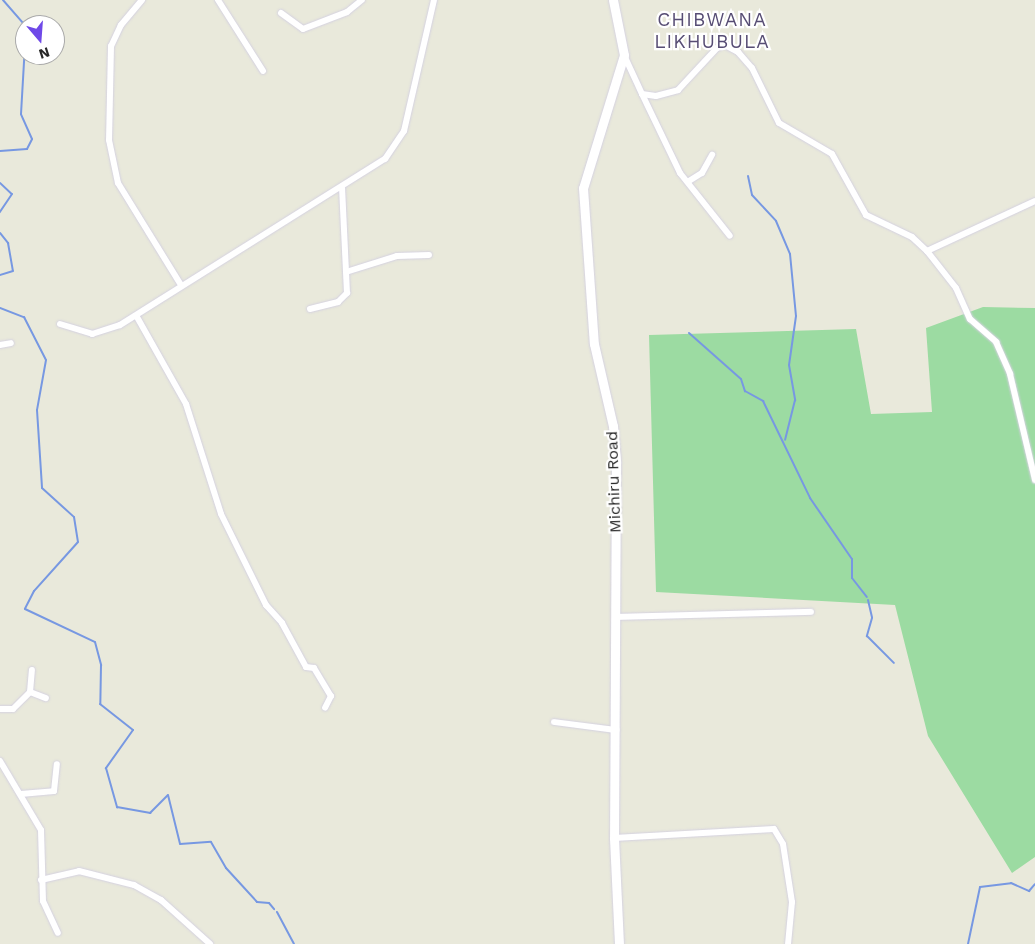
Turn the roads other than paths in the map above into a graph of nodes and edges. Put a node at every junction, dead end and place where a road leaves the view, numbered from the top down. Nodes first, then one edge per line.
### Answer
1 (142, 0) edge
2 (218, 0) edge
3 (362, 0) edge
4 (434, 0) edge
5 (613, 0) edge
6 (281, 13) dead end
7 (624, 55) junction
8 (263, 71) dead end
9 (642, 94) junction
10 (712, 155) dead end
11 (690, 181) junction
12 (342, 188) junction
13 (1035, 201) edge
14 (730, 236) dead end
15 (927, 251) junction
16 (429, 255) dead end
17 (346, 272) junction
18 (180, 285) junction
19 (310, 309) dead end
20 (137, 317) junction
21 (60, 324) dead end
22 (11, 343) dead end
23 (0, 345) edge
24 (1035, 480) edge
25 (811, 612) dead end
26 (617, 617) junction
27 (32, 670) dead end
28 (30, 692) junction
29 (46, 698) dead end
30 (325, 708) dead end
31 (0, 709) edge
32 (554, 722) dead end
33 (616, 730) junction
34 (0, 761) edge
35 (56, 764) dead end
36 (21, 794) junction
37 (614, 838) junction
38 (41, 880) junction
39 (58, 933) dead end
40 (210, 944) edge
41 (619, 944) edge
42 (788, 944) edge

1 - 18 street
2 - 8 street
3 - 6 street
4 - 12 street
5 - 7 street, Michiru Road
7 - 9 street
7 - 26 street, Michiru Road
9 - 11 street
9 - 15 street
10 - 11 street
11 - 14 street
12 - 17 street
12 - 18 street
13 - 15 street
15 - 24 street
16 - 17 street
17 - 19 street
18 - 20 street
20 - 21 street
20 - 30 street
22 - 23 street
25 - 26 street
26 - 33 street, Michiru Road
27 - 28 street
28 - 29 street
28 - 31 street
32 - 33 street
33 - 37 street, Michiru Road
34 - 36 street
35 - 36 street
36 - 38 street
37 - 41 street, Michiru Road
37 - 42 street
38 - 39 street
38 - 40 street

